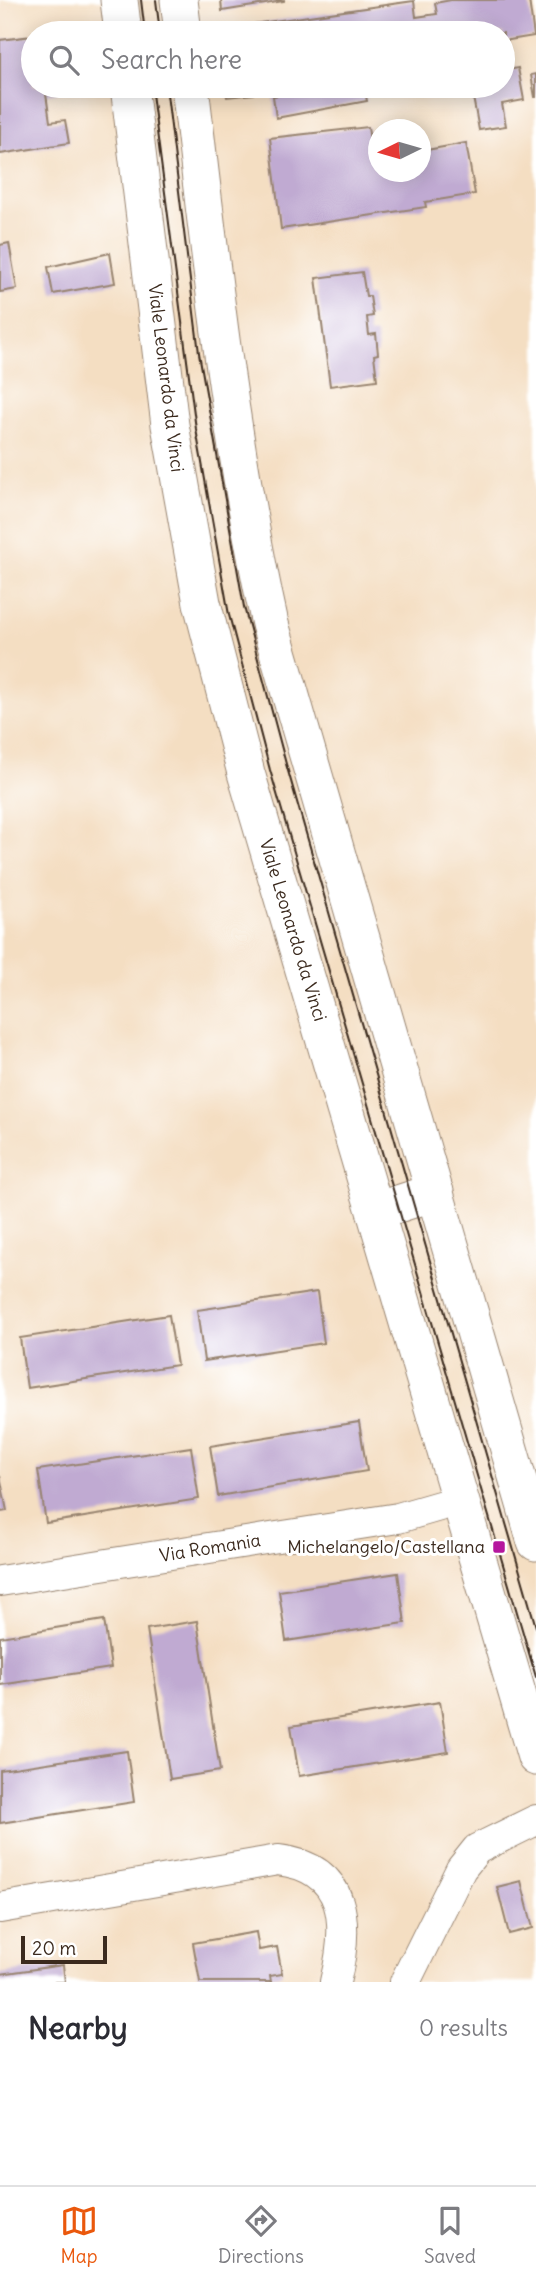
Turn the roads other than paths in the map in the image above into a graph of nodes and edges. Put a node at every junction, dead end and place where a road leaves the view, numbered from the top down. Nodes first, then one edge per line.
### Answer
1 (119, 0) edge
2 (179, 0) edge
3 (122, 21) edge
4 (182, 21) edge
5 (130, 98) edge
6 (191, 98) edge
7 (200, 174) junction
8 (141, 182) junction
9 (435, 1192) junction
10 (376, 1211) junction
11 (460, 1500) junction
12 (536, 1542) edge
13 (0, 1581) edge
14 (536, 1756) edge
15 (536, 1820) edge
16 (0, 1908) edge
17 (335, 1982) edge
18 (405, 1982) edge

1 - 3 street
2 - 4 street
5 - 8 street, Viale Leonardo da Vinci
6 - 7 street
7 - 8 street
7 - 9 street
8 - 10 street, Viale Leonardo da Vinci
9 - 10 street
9 - 12 street
10 - 11 street, Viale Leonardo da Vinci
11 - 13 street, Via Romania
11 - 14 street, Viale Leonardo da Vinci
15 - 18 street
16 - 17 street

